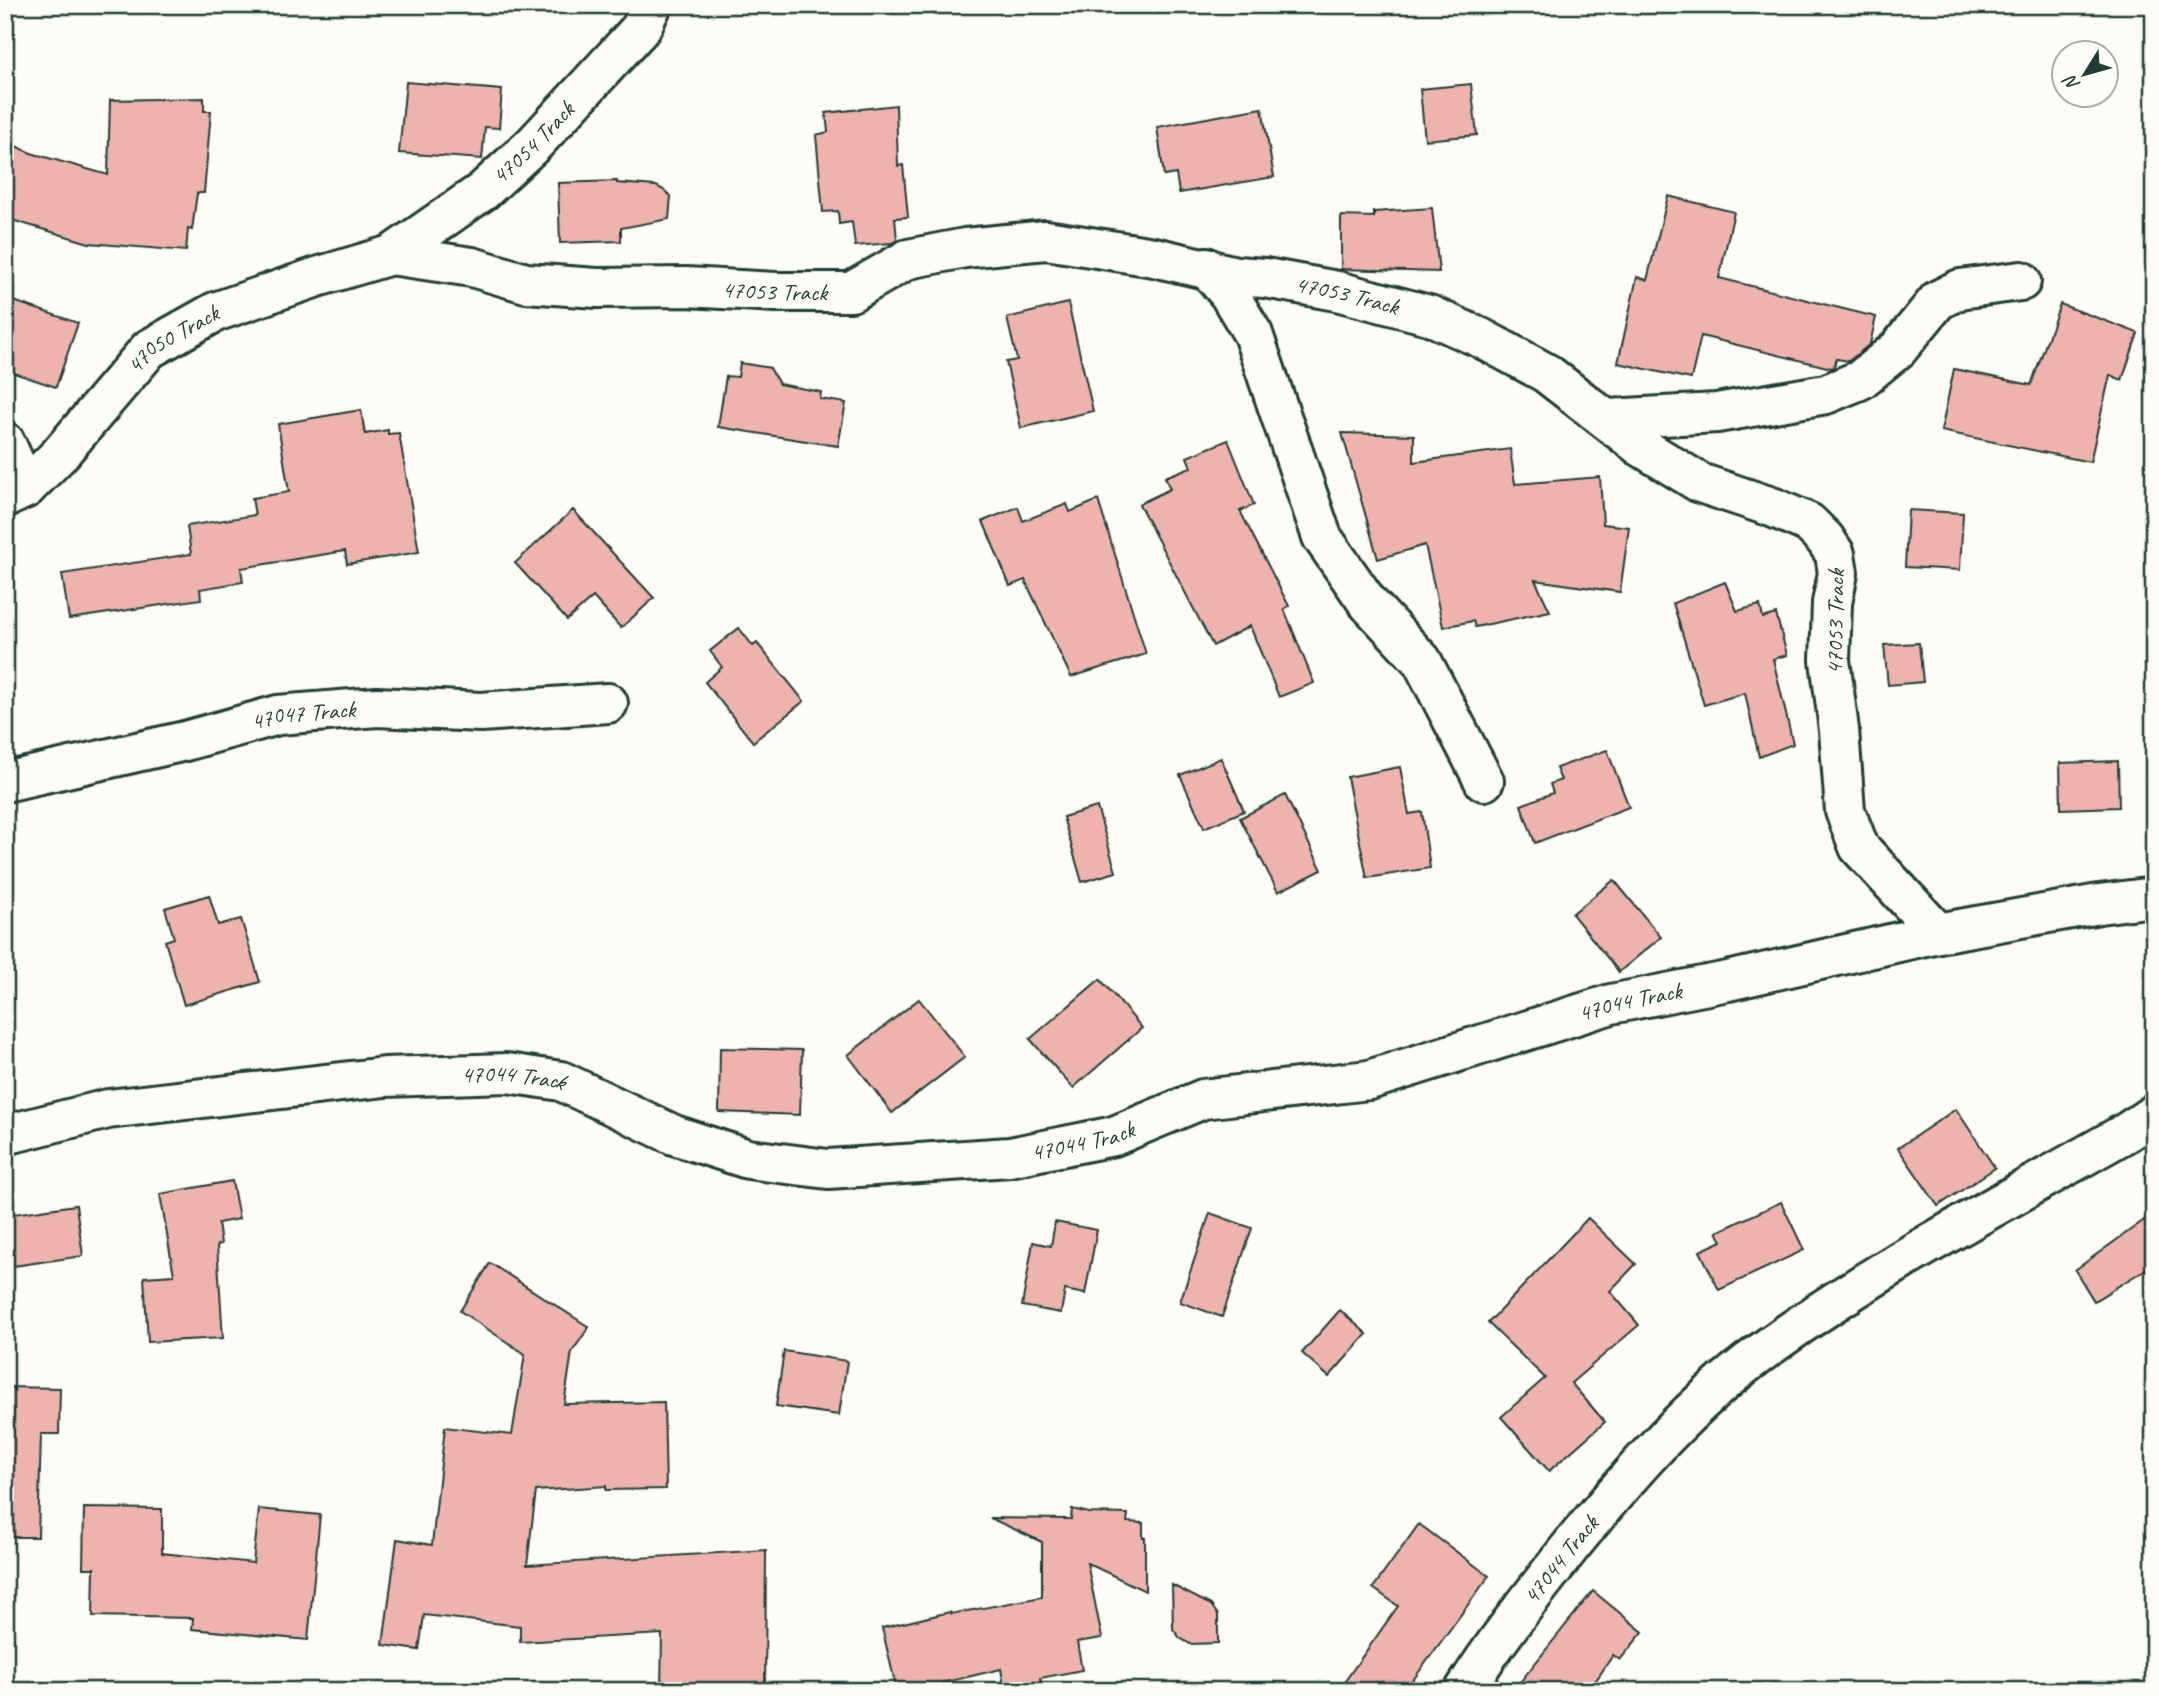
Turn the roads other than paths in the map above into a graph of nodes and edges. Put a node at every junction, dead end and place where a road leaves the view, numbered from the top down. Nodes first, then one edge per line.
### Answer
1 (652, 5) edge
2 (391, 255) junction
3 (1206, 267) junction
4 (2021, 281) dead end
5 (1608, 419) junction
6 (5, 442) edge
7 (16, 493) edge
8 (608, 703) dead end
9 (1484, 781) dead end
10 (5, 782) edge
11 (2154, 897) edge
12 (1937, 933) junction
13 (2154, 1114) edge
14 (5, 1135) edge
15 (1464, 1691) edge

1 - 2 street, 47054 Track
2 - 3 street, 47053 Track
2 - 7 street, 47050 Track
3 - 5 street, 47053 Track
3 - 9 street
4 - 5 street
5 - 12 street, 47053 Track
6 - 7 street
8 - 10 street, 47047 Track
11 - 12 street, 47044 Track
12 - 14 street, 47044 Track
13 - 15 street, 47044 Track

